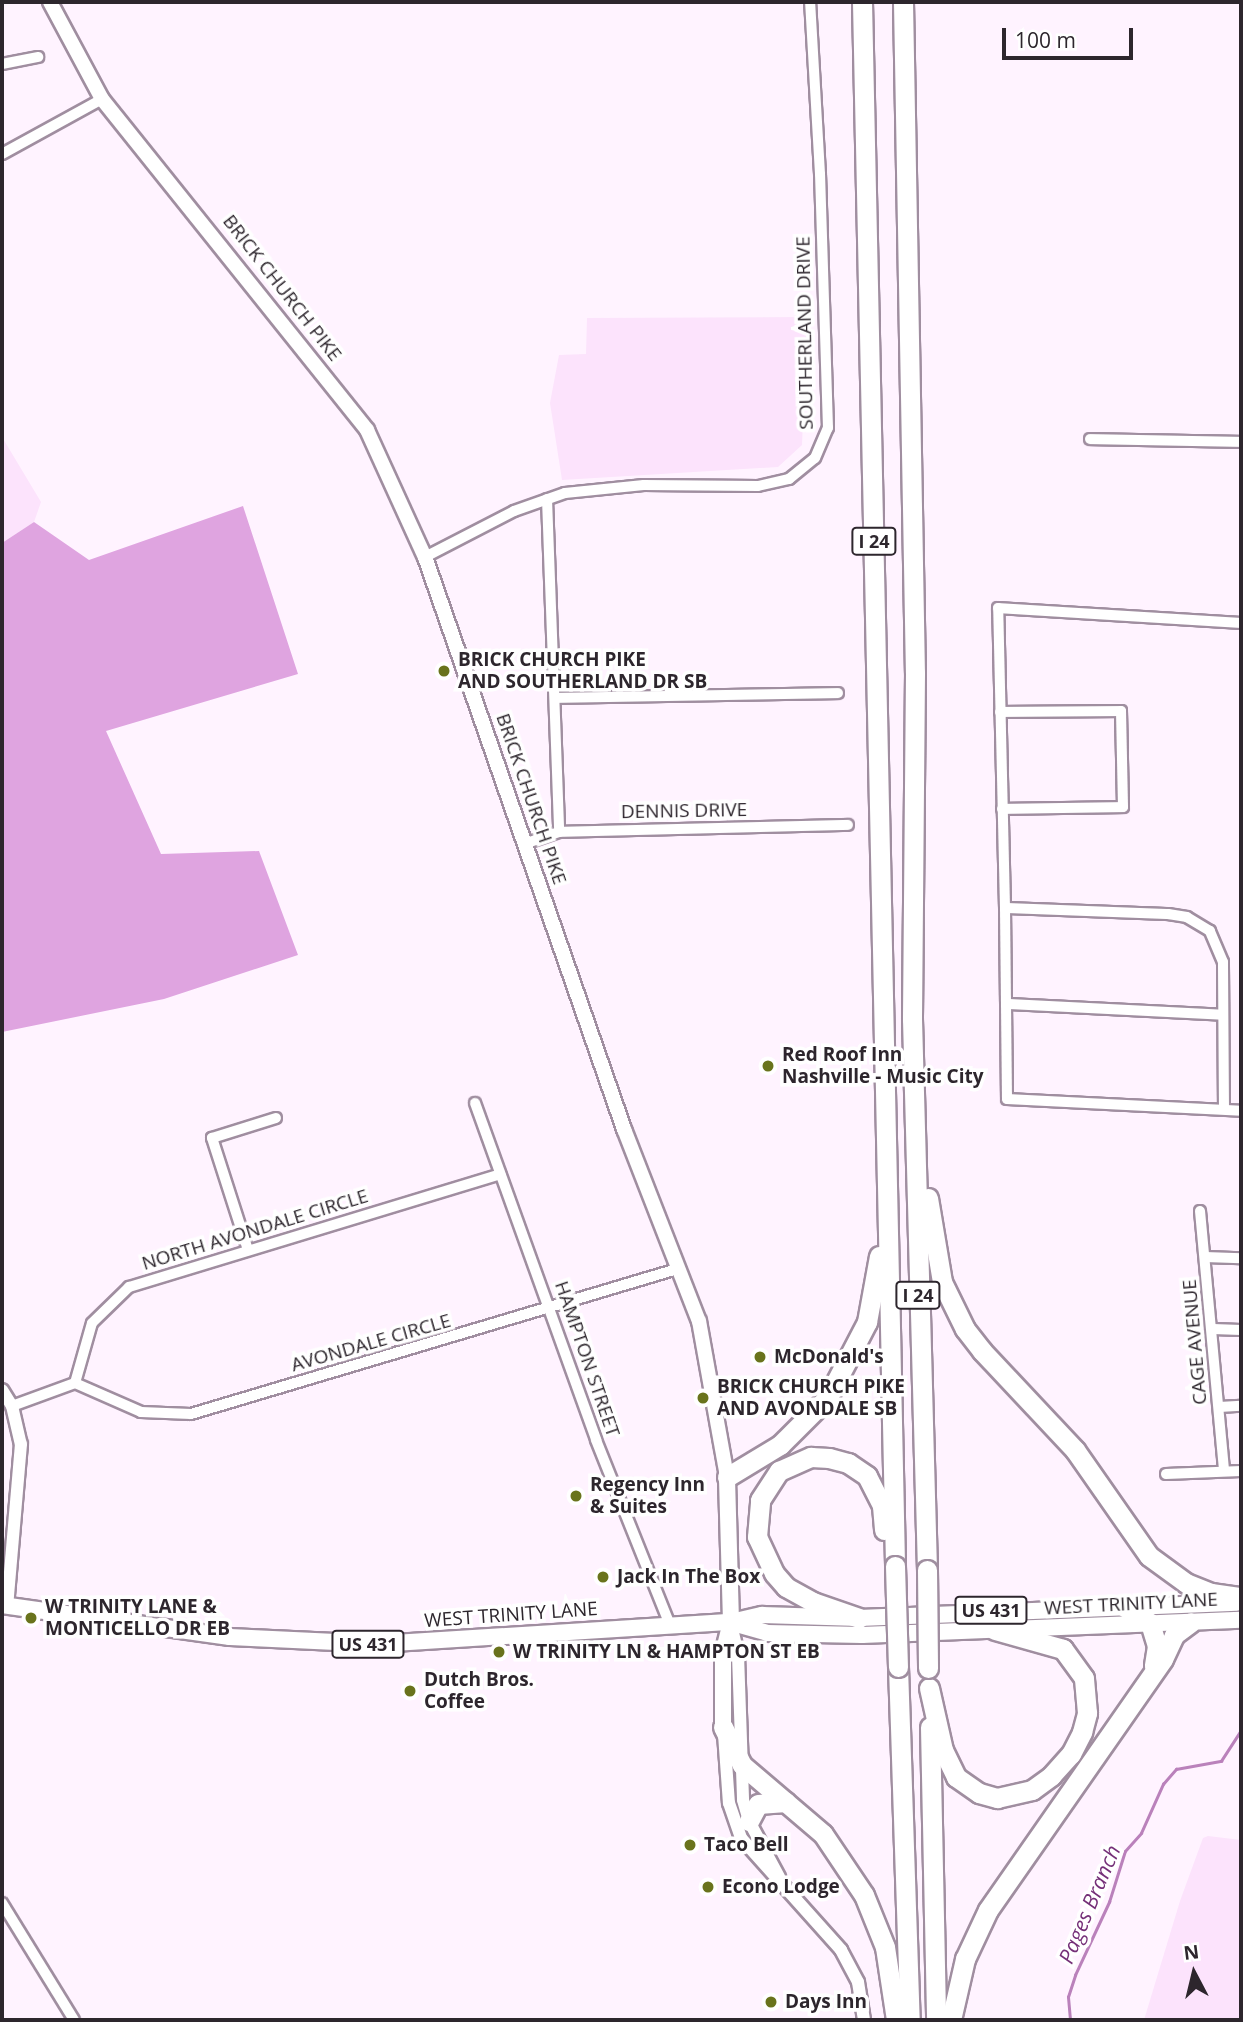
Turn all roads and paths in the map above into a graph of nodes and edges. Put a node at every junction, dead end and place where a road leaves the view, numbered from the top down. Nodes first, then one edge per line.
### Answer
1 (50, 2) edge
2 (810, 2) edge
3 (862, 2) edge
4 (903, 2) edge
5 (38, 57) dead end
6 (2, 64) edge
7 (102, 99) junction
8 (2, 154) edge
9 (1090, 439) dead end
10 (1241, 442) edge
11 (547, 499) junction
12 (425, 557) junction
13 (1241, 624) edge
14 (838, 694) dead end
15 (555, 698) junction
16 (1000, 712) junction
17 (1002, 809) junction
18 (848, 825) dead end
19 (559, 832) junction
20 (523, 844) junction
21 (1005, 908) junction
22 (1009, 1004) junction
23 (1223, 1015) junction
24 (912, 1019) junction
25 (886, 1080) junction
26 (475, 1103) dead end
27 (1224, 1109) junction
28 (1241, 1111) edge
29 (276, 1118) dead end
30 (500, 1174) junction
31 (1200, 1211) dead end
32 (248, 1250) junction
33 (1205, 1256) junction
34 (1241, 1258) edge
35 (677, 1269) junction
36 (551, 1308) junction
37 (1213, 1329) junction
38 (1241, 1330) edge
39 (75, 1383) junction
40 (2, 1390) edge
41 (12, 1406) junction
42 (1241, 1406) edge
43 (1219, 1407) junction
44 (1224, 1471) junction
45 (1241, 1471) edge
46 (1166, 1474) dead end
47 (727, 1478) junction
48 (895, 1566) junction
49 (1241, 1597) edge
50 (1241, 1603) edge
51 (4, 1606) edge
52 (1123, 1606) junction
53 (859, 1618) junction
54 (1241, 1620) edge
55 (731, 1622) junction
56 (1191, 1622) junction
57 (1150, 1623) junction
58 (670, 1625) junction
59 (995, 1630) junction
60 (1152, 1674) junction
61 (929, 1688) junction
62 (723, 1727) junction
63 (741, 1765) junction
64 (786, 1802) junction
65 (750, 1821) junction
66 (784, 1886) junction
67 (2, 1903) edge
68 (70, 2019) edge
69 (864, 2020) edge
70 (896, 2020) edge
71 (910, 2020) edge
72 (936, 2020) edge
73 (951, 2020) edge

1 - 7 main road, BRICK CHURCH PIKE
2 - 11 street, SOUTHERLAND DRIVE
3 - 25 highway, I 24
4 - 24 highway, I 24
5 - 6 street
7 - 8 street
7 - 12 main road, BRICK CHURCH PIKE
9 - 10 street
11 - 12 street, SOUTHERLAND DRIVE
11 - 15 street
12 - 20 main road, BRICK CHURCH PIKE
13 - 16 street
14 - 15 street
15 - 19 street
16 - 17 street
16 - 17 street
17 - 21 street
18 - 19 street, DENNIS DRIVE
19 - 20 street, DENNIS DRIVE
20 - 35 main road, BRICK CHURCH PIKE
21 - 22 street
21 - 23 street
22 - 23 street
22 - 27 street
23 - 27 street
24 - 49 highway
24 - 61 highway, I 24, bridge
25 - 47 highway
25 - 48 highway, I 24
26 - 30 street, HAMPTON STREET
27 - 28 street
29 - 32 street
30 - 32 street, NORTH AVONDALE CIRCLE
30 - 36 street, HAMPTON STREET
31 - 33 street, CAGE AVENUE
32 - 39 street, NORTH AVONDALE CIRCLE
33 - 34 street
33 - 37 street, CAGE AVENUE
35 - 36 street, AVONDALE CIRCLE
35 - 47 main road, BRICK CHURCH PIKE
36 - 39 street, AVONDALE CIRCLE
36 - 58 street, HAMPTON STREET
37 - 38 street
37 - 43 street, CAGE AVENUE
39 - 41 street
40 - 41 street
41 - 51 street
42 - 43 street
43 - 44 street, CAGE AVENUE
44 - 45 street
44 - 46 street
47 - 55 main road, BRICK CHURCH PIKE
48 - 53 highway
48 - 71 highway, I 24, bridge
50 - 52 main road, WEST TRINITY LANE / US 431
51 - 58 main road, WEST TRINITY LANE / US 431
52 - 53 main road, WEST TRINITY LANE / US 431
52 - 57 highway
53 - 55 main road, WEST TRINITY LANE / US 431
54 - 56 main road, WEST TRINITY LANE / US 431
55 - 58 main road, WEST TRINITY LANE / US 431
55 - 59 main road, WEST TRINITY LANE / US 431
55 - 62 main road, BRICK CHURCH PIKE
55 - 63 street, BRICK CHURCH PIKE
56 - 57 main road, WEST TRINITY LANE / US 431
56 - 60 highway
57 - 59 main road, WEST TRINITY LANE / US 431
57 - 60 highway
59 - 61 highway
60 - 73 highway
61 - 72 highway, I 24
62 - 63 highway
62 - 66 street, BRICK CHURCH PIKE
63 - 64 highway
63 - 65 street, BRICK CHURCH PIKE
64 - 65 highway
64 - 70 highway
65 - 66 street, BRICK CHURCH PIKE
66 - 69 street, BRICK CHURCH PIKE
67 - 68 street

